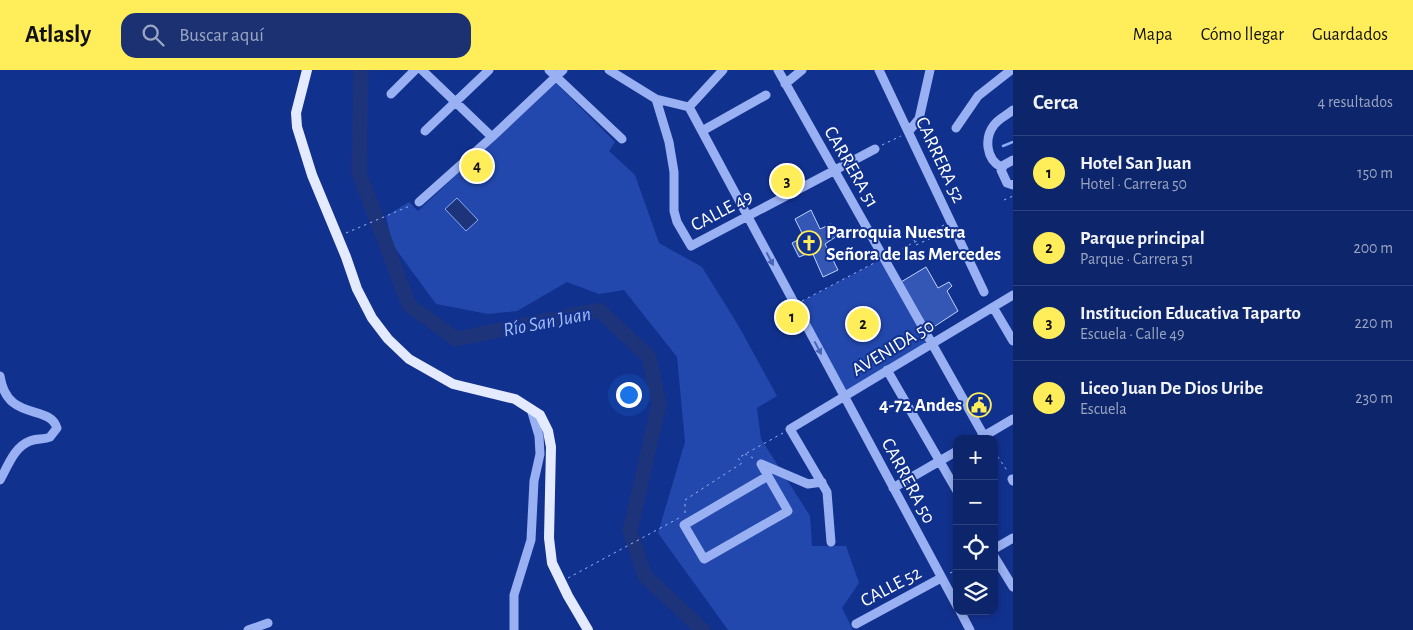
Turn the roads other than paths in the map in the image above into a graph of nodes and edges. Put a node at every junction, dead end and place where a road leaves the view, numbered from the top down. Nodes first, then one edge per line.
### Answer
1 (307, 70) edge
2 (415, 70) edge
3 (422, 70) edge
4 (489, 70) edge
5 (549, 70) edge
6 (563, 70) edge
7 (609, 70) edge
8 (723, 70) edge
9 (778, 70) edge
10 (802, 70) edge
11 (879, 70) edge
12 (930, 70) edge
13 (1011, 70) edge
14 (556, 78) junction
15 (785, 84) junction
16 (391, 94) dead end
17 (766, 95) dead end
18 (656, 99) junction
19 (455, 102) junction
20 (689, 107) junction
21 (1013, 110) edge
22 (956, 128) dead end
23 (425, 131) dead end
24 (702, 131) junction
25 (909, 131) junction
26 (492, 138) junction
27 (622, 139) dead end
28 (875, 149) road end
29 (1013, 160) edge
30 (1001, 167) junction
31 (834, 170) junction
32 (1013, 185) edge
33 (419, 202) dead end
34 (748, 216) junction
35 (984, 292) dead end
36 (1013, 295) edge
37 (993, 307) junction
38 (1013, 341) edge
39 (932, 343) junction
40 (887, 370) junction
41 (0, 376) edge
42 (844, 396) junction
43 (531, 409) junction
44 (1013, 419) edge
45 (981, 435) edge
46 (985, 435) edge
47 (953, 454) edge
48 (939, 462) junction
49 (768, 476) junction
50 (0, 480) edge
51 (822, 482) junction
52 (953, 485) edge
53 (893, 488) junction
54 (1013, 538) edge
55 (831, 542) dead end
56 (998, 547) edge
57 (998, 563) edge
58 (941, 578) junction
59 (1013, 587) edge
60 (953, 599) edge
61 (962, 615) edge
62 (268, 622) dead end
63 (856, 624) dead end
64 (248, 630) edge
65 (514, 630) edge
66 (588, 630) edge
67 (970, 630) edge

1 - 43 main road
2 - 16 street
3 - 19 street
4 - 19 street
5 - 14 street
6 - 14 street
7 - 18 street
8 - 20 street
9 - 15 street, CARRERA 51
10 - 15 street
11 - 25 street, CARRERA 52
12 - 25 street
13 - 22 street
14 - 26 street
14 - 27 street
15 - 31 street, CARRERA 51
17 - 24 street
18 - 20 street
18 - 34 street, CALLE 49
19 - 23 street
19 - 26 street
20 - 24 street, CARRERA 50
21 - 30 street
24 - 34 street, CARRERA 50
25 - 35 street, CARRERA 52
26 - 33 street
28 - 31 street, CALLE 49
29 - 30 street
30 - 32 street
31 - 34 street, CALLE 49
31 - 39 street, CARRERA 51
34 -> 42 street, CARRERA 50
36 - 37 street, AVENIDA 50
37 - 38 street
37 - 39 street, AVENIDA 50
39 - 40 street, AVENIDA 50
39 - 45 street, CARRERA 51
40 - 42 street, AVENIDA 50
40 - 48 street
41 - 50 street
42 - 51 street, AVENIDA 50
42 - 53 street, CARRERA 50
43 - 65 street
43 - 66 main road
44 - 46 street
47 - 48 street
48 - 52 street
48 - 53 street
49 - 49 street
49 - 51 street
51 - 55 street
53 - 58 street, CARRERA 50
54 - 56 street
57 - 59 street
58 - 60 street, CARRERA 50
58 - 63 street, CALLE 52
61 - 67 street
62 - 64 street

